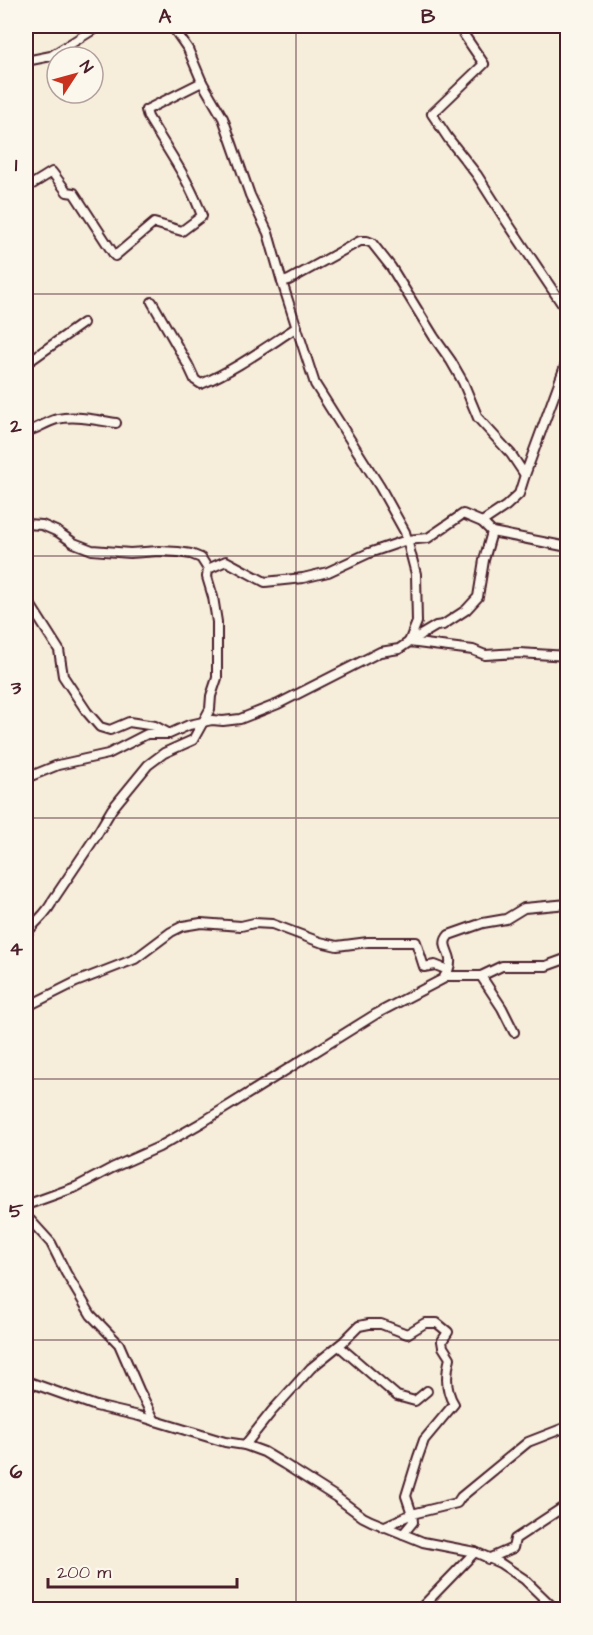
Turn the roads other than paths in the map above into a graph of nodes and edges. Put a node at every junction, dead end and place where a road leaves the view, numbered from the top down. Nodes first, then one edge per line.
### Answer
1 (99, 26) edge
2 (172, 26) edge
3 (458, 26) edge
4 (26, 61) edge
5 (202, 82) junction
6 (26, 179) edge
7 (282, 282) junction
8 (152, 302) dead end
9 (567, 313) edge
10 (83, 323) dead end
11 (297, 327) junction
12 (26, 352) edge
13 (567, 358) edge
14 (565, 369) edge
15 (116, 423) dead end
16 (26, 432) edge
17 (525, 475) junction
18 (482, 522) junction
19 (26, 524) edge
20 (492, 532) junction
21 (407, 540) junction
22 (567, 547) edge
23 (208, 569) junction
24 (26, 598) edge
25 (409, 642) junction
26 (567, 656) edge
27 (203, 722) junction
28 (169, 734) junction
29 (26, 778) edge
30 (567, 904) edge
31 (26, 935) edge
32 (567, 957) edge
33 (447, 973) junction
34 (481, 976) junction
35 (26, 1007) edge
36 (514, 1032) dead end
37 (26, 1205) edge
38 (26, 1218) edge
39 (339, 1346) junction
40 (26, 1382) edge
41 (428, 1391) dead end
42 (155, 1421) junction
43 (567, 1429) edge
44 (245, 1445) junction
45 (567, 1504) edge
46 (412, 1514) junction
47 (383, 1527) junction
48 (403, 1534) junction
49 (475, 1552) junction
50 (488, 1558) junction
51 (551, 1608) edge
52 (419, 1610) edge

1 - 4 street
2 - 5 street
3 - 9 street
5 - 6 street
5 - 7 street
7 - 11 street
7 - 17 street
8 - 11 street
10 - 12 street
11 - 21 street
13 - 14 street
14 - 17 street
15 - 16 street
17 - 18 street
18 - 20 street
18 - 21 street
19 - 23 street
20 - 22 street
20 - 25 street
21 - 23 street
21 - 25 street
23 - 27 street
24 - 28 street
25 - 26 street
25 - 27 street
27 - 28 street
27 - 31 street
28 - 29 street
30 - 33 street
32 - 34 street
33 - 34 street
33 - 35 street
33 - 37 street
34 - 36 street
38 - 42 street
39 - 41 street
39 - 44 street
39 - 46 street
40 - 42 street
42 - 44 street
43 - 46 street
44 - 47 street
45 - 50 street
46 - 47 street
46 - 48 street
47 - 48 street
48 - 49 street
49 - 50 street
49 - 52 street
50 - 51 street

